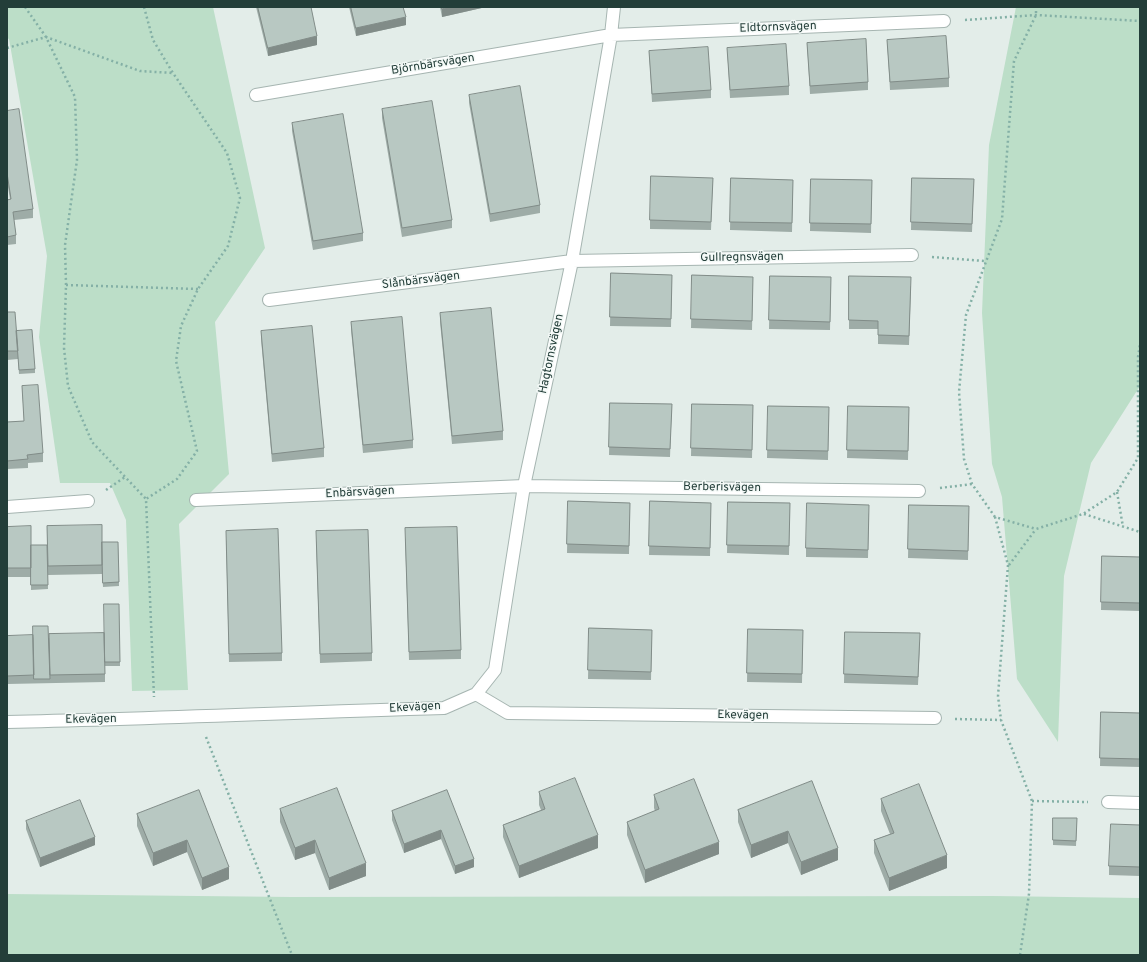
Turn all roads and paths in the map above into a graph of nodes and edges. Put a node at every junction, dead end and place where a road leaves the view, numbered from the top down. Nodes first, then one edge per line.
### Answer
1 (24, 7) edge
2 (144, 7) edge
3 (614, 7) edge
4 (1036, 7) edge
5 (1036, 16) junction
6 (944, 21) joint
7 (1140, 21) edge
8 (611, 35) junction
9 (46, 38) junction
10 (7, 48) edge
11 (173, 73) junction
12 (256, 94) dead end
13 (912, 255) joint
14 (985, 261) junction
15 (572, 262) junction
16 (66, 284) junction
17 (198, 289) junction
18 (269, 300) dead end
19 (1140, 344) edge
20 (972, 484) junction
21 (524, 486) junction
22 (919, 491) joint
23 (1117, 492) junction
24 (146, 500) junction
25 (196, 500) dead end
26 (88, 501) dead end
27 (7, 507) edge
28 (1083, 514) junction
29 (995, 517) junction
30 (1123, 527) junction
31 (1036, 529) junction
32 (1140, 532) edge
33 (1008, 565) junction
34 (476, 694) junction
35 (198, 716) junction
36 (155, 718) junction
37 (936, 718) joint
38 (1001, 720) junction
39 (7, 722) edge
40 (1032, 801) junction
41 (1108, 802) joint
42 (1140, 802) edge
43 (292, 955) edge
44 (1020, 955) edge

1 - 9 path
2 - 11 path
3 - 8 street, Hagtornsvägen
4 - 5 path
5 - 6 path
5 - 7 path
5 - 14 path
6 - 8 street, Eldtornsvägen
8 - 12 street, Björnbärsvägen
8 - 15 street, Hagtornsvägen
9 - 10 path
9 - 11 path
9 - 16 path
11 - 17 path
13 - 14 path
13 - 15 street, Gullregnsvägen
14 - 20 path
15 - 18 street, Slånbärsvägen
15 - 21 street, Hagtornsvägen
16 - 17 path
16 - 24 path
17 - 24 path
19 - 23 path
20 - 22 path
20 - 29 path
21 - 22 street, Berberisvägen
21 - 25 street, Enbärsvägen
21 - 34 street, Hagtornsvägen
23 - 28 path
23 - 30 path
24 - 36 path
26 - 27 street
28 - 30 path
28 - 31 path
29 - 31 path
29 - 33 path
30 - 32 path
31 - 33 path
33 - 38 path
34 - 35 street, Ekevägen
34 - 37 street, Ekevägen
35 - 36 street, Ekevägen
35 - 43 path
36 - 39 street, Ekevägen
37 - 38 path
38 - 40 path
40 - 41 path
40 - 44 path
41 - 42 street

